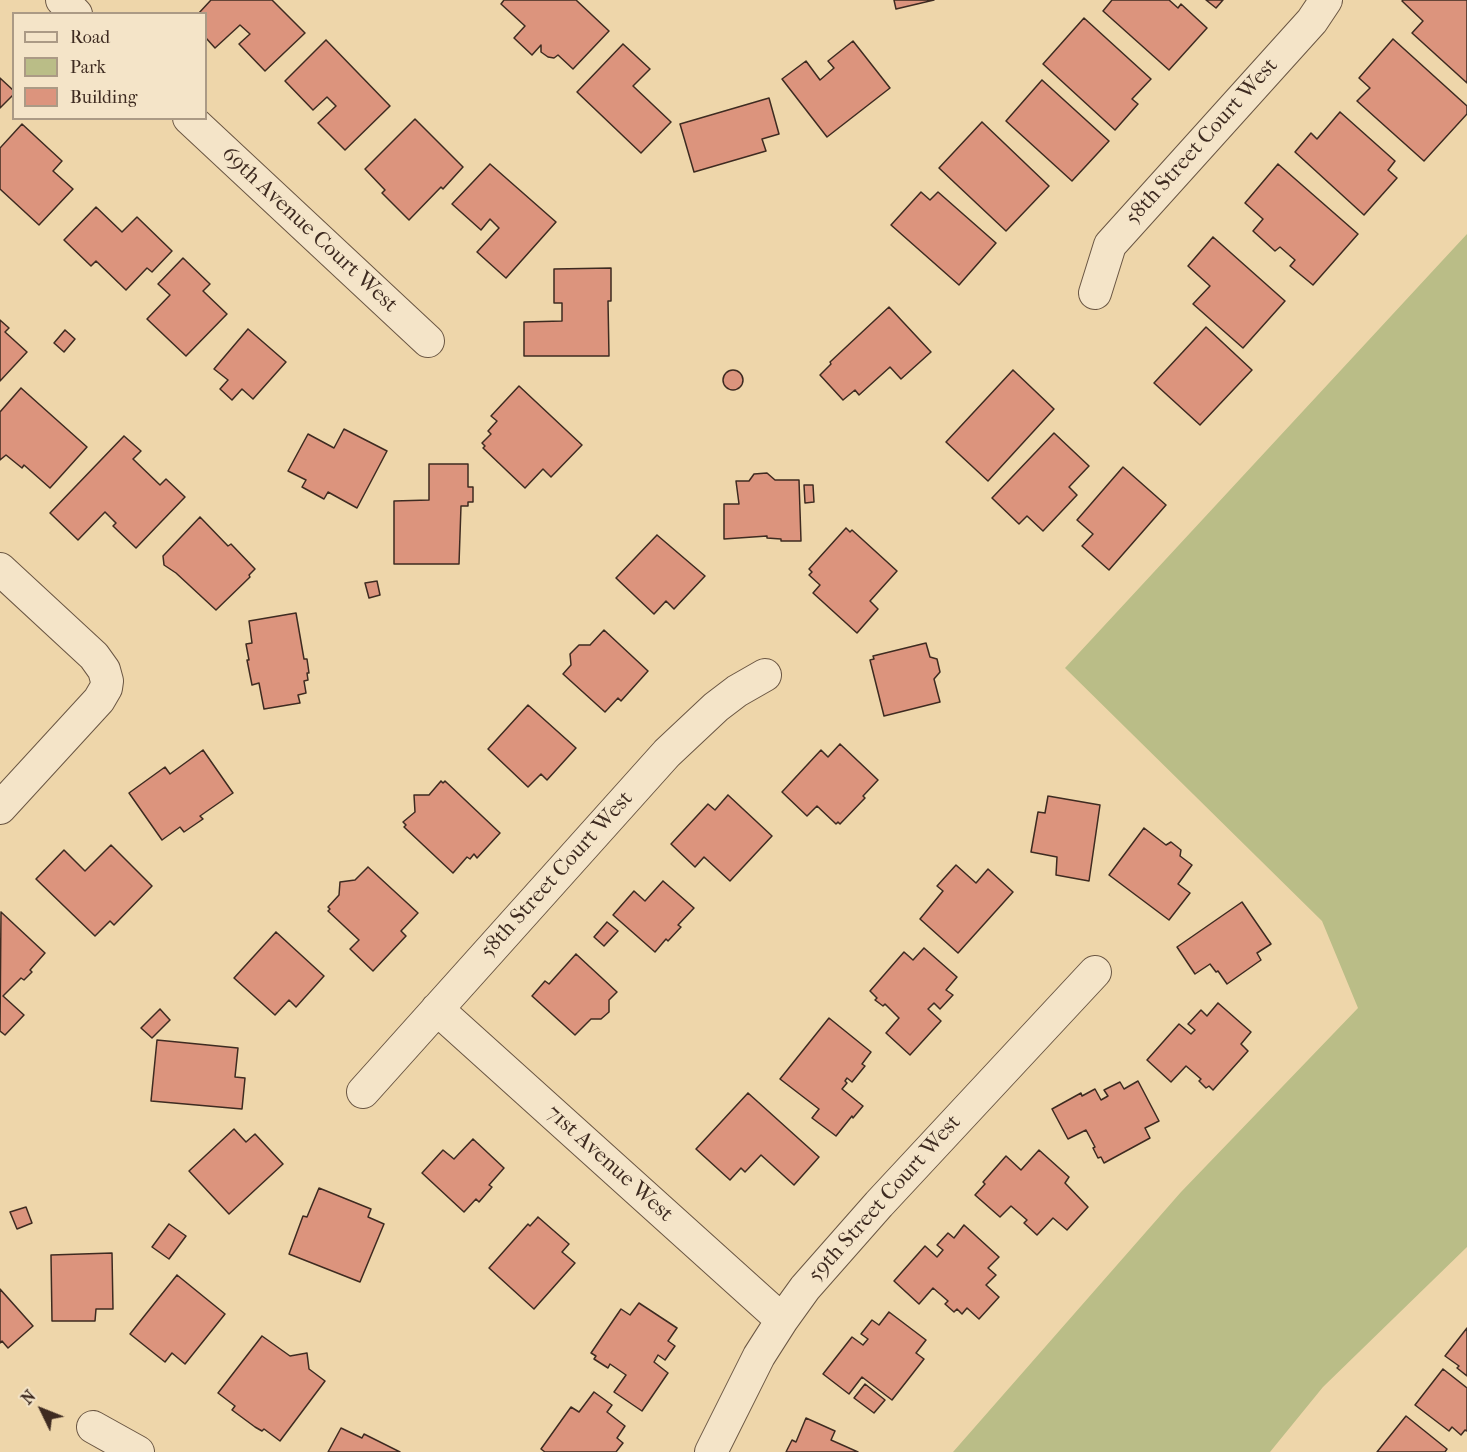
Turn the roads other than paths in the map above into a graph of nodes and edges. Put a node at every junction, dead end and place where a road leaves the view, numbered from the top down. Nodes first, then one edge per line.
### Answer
1 (62, 0) edge
2 (1326, 0) edge
3 (74, 12) edge
4 (191, 120) edge
5 (1095, 293) dead end
6 (428, 342) dead end
7 (0, 569) edge
8 (765, 675) dead end
9 (0, 808) edge
10 (1095, 972) dead end
11 (437, 1009) junction
12 (363, 1092) dead end
13 (782, 1320) junction
14 (93, 1427) dead end
15 (138, 1452) edge
16 (711, 1452) edge

1 - 3 street
2 - 5 street, 58th Street Court West
4 - 6 street, 69th Avenue Court West
7 - 9 street
8 - 11 street, 58th Street Court West
10 - 13 street, 59th Street Court West
11 - 12 street, 58th Street Court West
11 - 13 street, 71st Avenue West
13 - 16 street, 59th Street Court West
14 - 15 street

